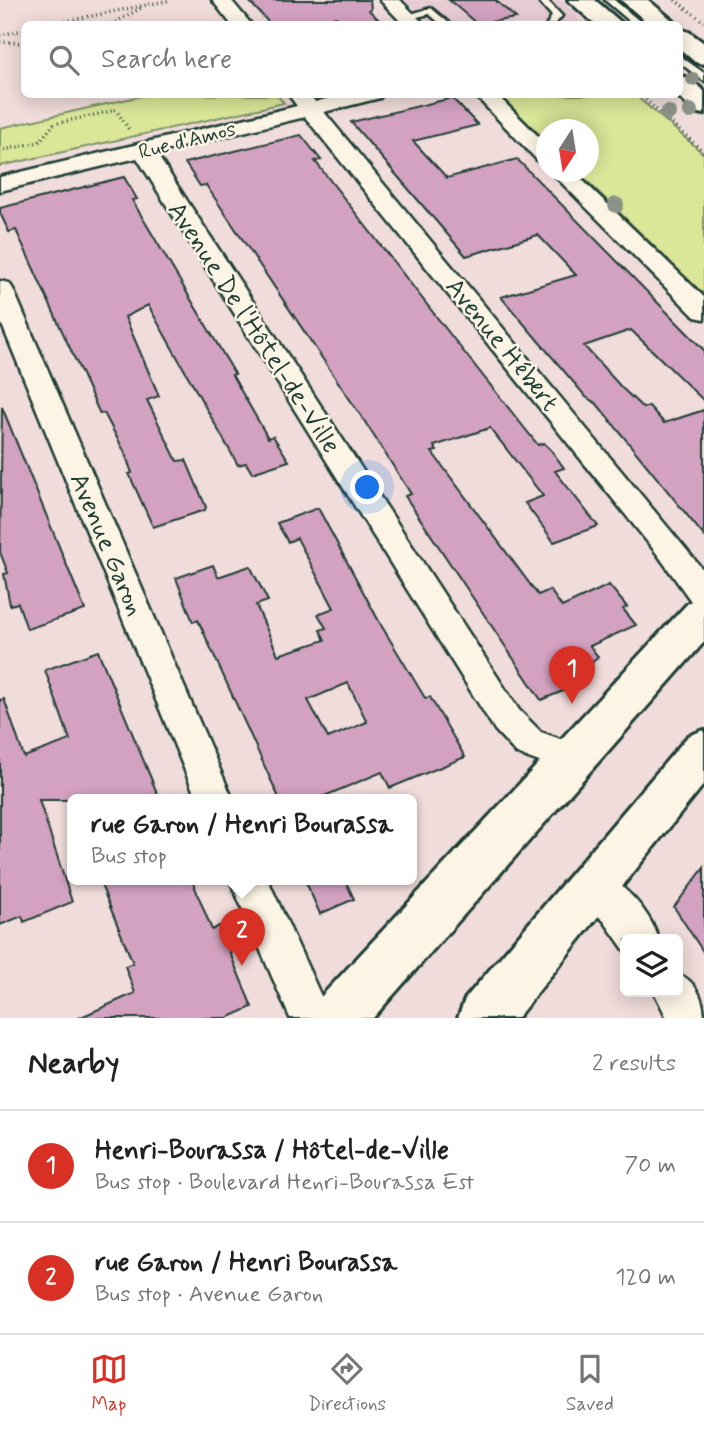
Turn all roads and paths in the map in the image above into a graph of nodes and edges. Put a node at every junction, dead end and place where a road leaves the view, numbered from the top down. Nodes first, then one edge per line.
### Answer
1 (172, 0) edge
2 (221, 0) edge
3 (389, 0) edge
4 (542, 0) edge
5 (580, 0) edge
6 (675, 0) edge
7 (147, 5) junction
8 (617, 8) edge
9 (410, 20) edge
10 (67, 21) edge
11 (118, 21) edge
12 (238, 21) edge
13 (443, 21) edge
14 (554, 21) edge
15 (647, 21) edge
16 (704, 22) edge
17 (21, 31) edge
18 (0, 35) edge
19 (0, 42) edge
20 (683, 42) edge
21 (21, 43) edge
22 (704, 56) edge
23 (683, 61) edge
24 (704, 78) edge
25 (683, 86) edge
26 (338, 98) edge
27 (488, 98) edge
28 (643, 98) edge
29 (304, 102) edge
30 (660, 104) dead end
31 (649, 105) junction
32 (704, 106) edge
33 (536, 145) edge
34 (143, 150) junction
35 (0, 151) edge
36 (704, 152) edge
37 (572, 182) edge
38 (0, 184) edge
39 (0, 289) edge
40 (704, 311) edge
41 (701, 616) edge
42 (704, 750) edge
43 (573, 759) junction
44 (212, 794) edge
45 (251, 885) edge
46 (592, 887) junction
47 (636, 934) edge
48 (677, 997) edge
49 (311, 1018) edge
50 (338, 1018) edge
51 (484, 1018) edge
52 (691, 1018) edge

1 - 7 path
2 - 12 street
3 - 9 street
4 - 14 lane
5 - 8 main road
6 - 16 path
7 - 10 path
7 - 11 path
8 - 15 main road
9 - 13 lane
17 - 18 path
19 - 21 path
20 - 22 main road
23 - 24 lane
25 - 32 main road
26 - 29 street, Rue d'Amos
27 - 33 street
28 - 31 path
29 - 34 street, Rue d'Amos
29 - 41 street, Avenue Hébert
30 - 31 path
31 - 36 path
34 - 35 path
34 - 38 street, Rue d'Amos
34 - 43 street, Avenue De l'Hôtel-de-Ville
37 - 40 street
39 - 44 street, Avenue Garon
41 - 43 main road
42 - 46 main road
43 - 50 main road
45 - 49 street
46 - 47 street
46 - 51 main road
48 - 52 street

